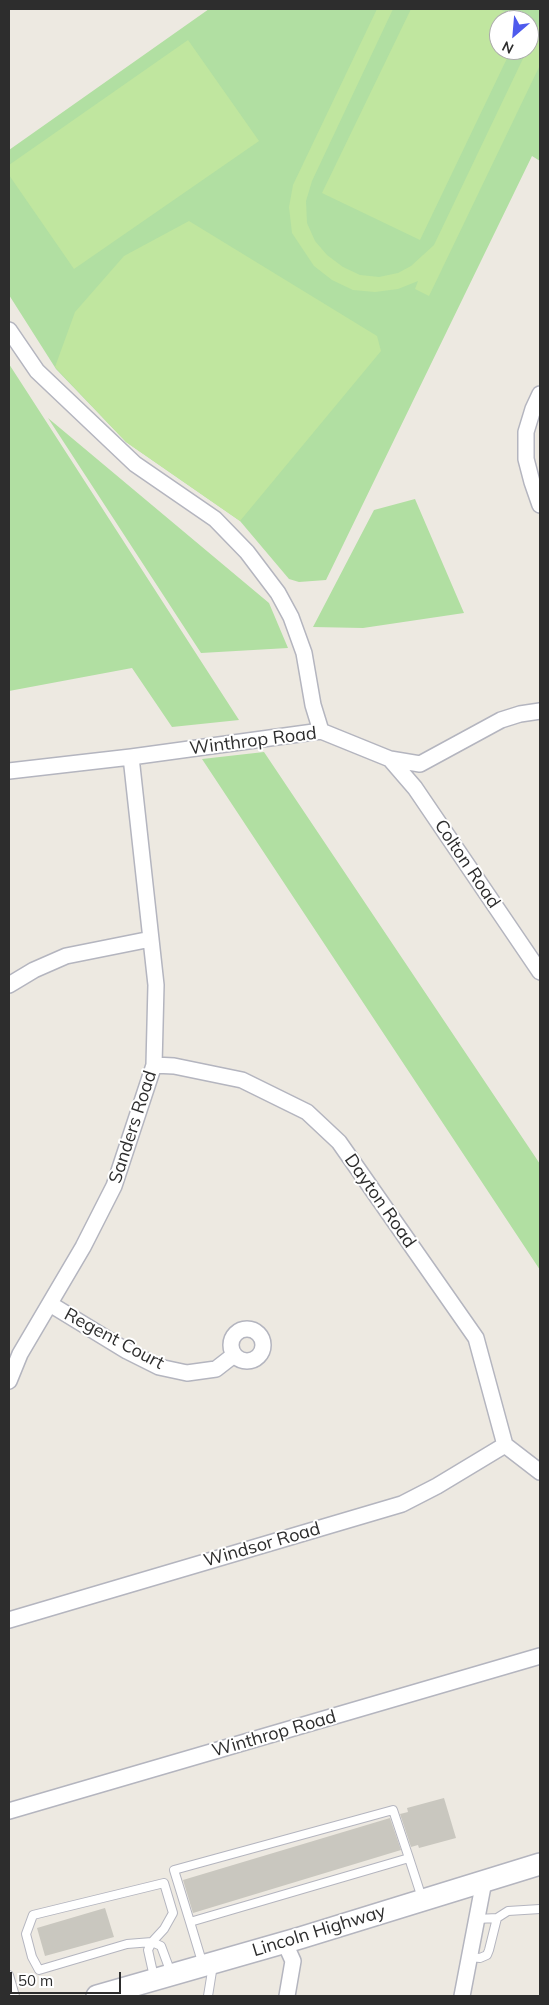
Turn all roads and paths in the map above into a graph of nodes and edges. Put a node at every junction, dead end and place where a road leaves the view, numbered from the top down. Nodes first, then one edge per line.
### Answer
1 (9, 330) edge
2 (540, 394) edge
3 (540, 505) edge
4 (540, 711) edge
5 (321, 731) junction
6 (131, 757) junction
7 (390, 759) junction
8 (9, 771) edge
9 (151, 939) junction
10 (540, 972) edge
11 (9, 985) edge
12 (154, 1065) junction
13 (50, 1304) junction
14 (234, 1355) dead end
15 (9, 1381) edge
16 (505, 1445) junction
17 (540, 1472) edge
18 (10, 1616) edge
19 (540, 1656) edge
20 (9, 1812) edge
21 (409, 1858) junction
22 (540, 1864) edge
23 (484, 1881) junction
24 (422, 1900) junction
25 (540, 1910) edge
26 (497, 1918) junction
27 (477, 1919) junction
28 (190, 1922) junction
29 (284, 1941) junction
30 (152, 1942) junction
31 (469, 1957) junction
32 (208, 1964) junction
33 (9, 1975) edge
34 (163, 1977) junction
35 (110, 1994) edge
36 (15, 1996) edge
37 (208, 1996) edge
38 (287, 1996) edge
39 (462, 1996) edge

1 - 5 street
2 - 3 street
4 - 7 street, Winthrop Road
5 - 6 street, Winthrop Road
5 - 7 street, Winthrop Road
6 - 8 street, Winthrop Road
6 - 9 street, Sanders Road
7 - 10 street, Colton Road
9 - 11 street
9 - 12 street, Sanders Road
12 - 13 street, Sanders Road
12 - 16 street, Dayton Road
13 - 14 street, Regent Court
13 - 15 street, Sanders Road
16 - 17 street
16 - 18 street, Windsor Road
19 - 20 street, Winthrop Road
21 - 24 lane
21 - 28 lane
21 - 28 lane
22 - 23 main road, Lincoln Highway
23 - 24 main road, Lincoln Highway
23 - 27 street
24 - 29 main road, Lincoln Highway
25 - 26 lane
26 - 27 lane
26 - 31 lane
27 - 31 street
28 - 32 lane
29 - 32 main road, Lincoln Highway
29 - 38 street
30 - 30 lane
30 - 34 lane
30 - 34 lane
31 - 39 street
32 - 34 main road, Lincoln Highway
32 - 37 lane
33 - 36 lane
34 - 35 main road, Lincoln Highway

